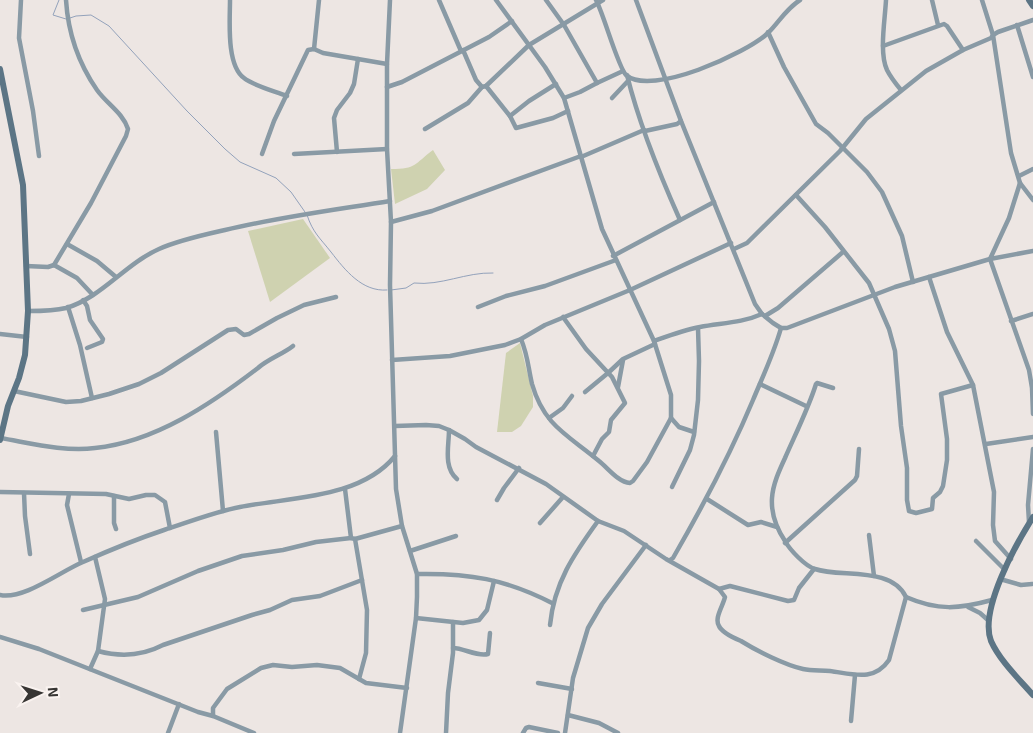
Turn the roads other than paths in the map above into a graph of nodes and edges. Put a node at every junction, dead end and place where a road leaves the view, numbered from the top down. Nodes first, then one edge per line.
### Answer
1 (21, 0) edge
2 (66, 0) edge
3 (230, 0) edge
4 (319, 0) edge
5 (390, 0) edge
6 (439, 0) edge
7 (496, 0) edge
8 (546, 0) edge
9 (603, 0) edge
10 (636, 0) edge
11 (800, 0) edge
12 (886, 0) edge
13 (932, 0) edge
14 (982, 0) edge
15 (1029, 0) edge
16 (597, 2) edge
17 (1033, 6) edge
18 (1033, 20) edge
19 (512, 21) junction
20 (564, 25) junction
21 (938, 25) junction
22 (1017, 26) junction
23 (768, 32) junction
24 (993, 35) junction
25 (529, 45) junction
26 (884, 46) junction
27 (314, 49) junction
28 (462, 50) junction
29 (963, 50) junction
30 (358, 59) junction
31 (387, 64) junction
32 (0, 69) edge
33 (625, 73) junction
34 (1033, 77) edge
35 (665, 79) junction
36 (628, 82) junction
37 (597, 83) junction
38 (556, 84) junction
39 (387, 87) junction
40 (484, 87) junction
41 (900, 90) junction
42 (286, 96) junction
43 (564, 98) junction
44 (612, 98) dead end
45 (568, 111) junction
46 (510, 116) junction
47 (681, 121) junction
48 (425, 129) dead end
49 (644, 130) junction
50 (843, 146) junction
51 (387, 149) junction
52 (337, 152) junction
53 (262, 154) dead end
54 (294, 154) dead end
55 (39, 156) dead end
56 (581, 156) junction
57 (1033, 170) edge
58 (1018, 176) junction
59 (1020, 184) junction
60 (796, 195) junction
61 (1033, 200) edge
62 (390, 201) junction
63 (714, 202) junction
64 (680, 220) junction
65 (391, 222) junction
66 (731, 243) junction
67 (66, 244) junction
68 (734, 250) junction
69 (1033, 251) edge
70 (843, 252) junction
71 (615, 258) junction
72 (990, 259) junction
73 (54, 265) junction
74 (26, 266) junction
75 (116, 277) junction
76 (929, 277) junction
77 (913, 282) junction
78 (630, 290) junction
79 (92, 294) junction
80 (875, 294) junction
81 (336, 297) dead end
82 (83, 300) junction
83 (68, 307) junction
84 (478, 307) dead end
85 (28, 311) junction
86 (1033, 314) edge
87 (763, 315) junction
88 (563, 317) junction
89 (1011, 321) junction
90 (698, 328) junction
91 (781, 328) junction
92 (0, 334) edge
93 (27, 337) junction
94 (521, 339) junction
95 (654, 342) junction
96 (293, 346) dead end
97 (87, 348) dead end
98 (623, 359) junction
99 (392, 360) junction
100 (608, 373) junction
101 (760, 384) junction
102 (973, 385) junction
103 (618, 387) junction
104 (833, 388) dead end
105 (14, 391) junction
106 (585, 392) dead end
107 (572, 396) dead end
108 (92, 398) junction
109 (806, 406) junction
110 (1033, 414) edge
111 (549, 418) junction
112 (671, 418) junction
113 (395, 426) junction
114 (678, 426) junction
115 (449, 430) junction
116 (664, 431) junction
117 (216, 432) dead end
118 (694, 432) junction
119 (1033, 437) edge
120 (0, 438) edge
121 (986, 444) junction
122 (859, 449) dead end
123 (1033, 449) edge
124 (395, 456) junction
125 (593, 456) junction
126 (519, 468) junction
127 (457, 479) dead end
128 (672, 487) dead end
129 (346, 489) junction
130 (0, 492) edge
131 (24, 493) junction
132 (68, 494) junction
133 (114, 496) junction
134 (564, 497) junction
135 (497, 500) dead end
136 (706, 500) junction
137 (223, 511) junction
138 (1031, 520) edge
139 (598, 521) junction
140 (540, 523) dead end
141 (402, 526) junction
142 (777, 527) junction
143 (170, 528) junction
144 (116, 529) dead end
145 (869, 535) dead end
146 (456, 536) dead end
147 (353, 538) junction
148 (976, 541) dead end
149 (785, 543) junction
150 (646, 545) junction
151 (410, 551) junction
152 (30, 554) dead end
153 (94, 557) junction
154 (1011, 559) junction
155 (670, 560) junction
156 (82, 562) junction
157 (814, 569) junction
158 (1005, 570) junction
159 (417, 574) junction
160 (874, 576) junction
161 (1000, 579) junction
162 (362, 580) junction
163 (494, 580) junction
164 (1032, 584) edge
165 (719, 589) junction
166 (0, 595) edge
167 (906, 597) junction
168 (992, 600) junction
169 (552, 603) junction
170 (104, 606) junction
171 (967, 607) junction
172 (83, 610) dead end
173 (416, 618) junction
174 (989, 621) junction
175 (453, 622) junction
176 (550, 625) dead end
177 (490, 633) dead end
178 (0, 637) edge
179 (453, 648) junction
180 (98, 651) junction
181 (90, 669) junction
182 (855, 675) junction
183 (359, 678) junction
184 (538, 683) dead end
185 (407, 688) junction
186 (572, 689) junction
187 (1033, 696) edge
188 (178, 704) junction
189 (212, 714) junction
190 (568, 714) junction
191 (851, 721) dead end
192 (168, 733) edge
193 (254, 733) edge
194 (400, 733) edge
195 (446, 733) edge
196 (523, 733) edge
197 (558, 733) edge
198 (565, 733) edge
199 (618, 733) edge

1 - 55 street
2 - 67 street
3 - 42 street
4 - 27 street
5 - 31 street
6 - 28 street
7 - 19 street
8 - 20 street
9 - 16 street
10 - 35 street
11 - 23 street
12 - 26 street
13 - 21 street
14 - 24 street
15 - 17 street
16 - 20 street
16 - 33 street
18 - 22 street
19 - 25 street
19 - 28 street
20 - 25 street
20 - 37 street
21 - 26 street
21 - 29 street
22 - 24 street
22 - 34 street
23 - 35 street
23 - 50 street
24 - 29 street
24 - 58 street
25 - 38 street
25 - 40 street
26 - 41 street
27 - 30 street
27 - 42 street
28 - 39 street
28 - 40 street
29 - 41 street
30 - 31 street
30 - 52 street
31 - 39 street
32 - 74 street
33 - 35 street
33 - 36 street
33 - 37 street
35 - 47 street
36 - 44 street
36 - 49 street
37 - 43 street
38 - 43 street
38 - 46 street
39 - 51 street
40 - 46 street
40 - 48 street
41 - 50 street
42 - 53 street
43 - 45 street
45 - 46 street
45 - 56 street
47 - 49 street
47 - 63 street
49 - 56 street
49 - 64 street
50 - 60 street
50 - 77 street
51 - 52 street
51 - 62 street
52 - 54 street
56 - 65 street
56 - 71 street
57 - 58 street
58 - 59 street
59 - 61 street
59 - 72 street
60 - 68 street
60 - 70 street
62 - 65 street
62 - 75 street
63 - 64 street
63 - 66 street
64 - 71 street
65 - 99 street
66 - 68 street
66 - 78 street
67 - 73 street
67 - 75 street
68 - 87 street
69 - 72 street
70 - 80 street
70 - 87 street
71 - 78 street
71 - 84 street
72 - 76 street
72 - 89 street
73 - 74 street
73 - 79 street
74 - 85 street
75 - 79 street
76 - 77 street
76 - 102 street
77 - 80 street
78 - 88 street
78 - 95 street
79 - 82 street
80 - 91 street
80 - 102 street
81 - 108 street
82 - 83 street
82 - 97 street
83 - 85 street
83 - 108 street
85 - 93 street
86 - 89 street
87 - 90 street
87 - 91 street
88 - 94 street
88 - 100 street
89 - 110 street
90 - 95 street
90 - 118 street
91 - 101 street
92 - 93 street
93 - 105 street
94 - 99 street
94 - 111 street
95 - 98 street
95 - 112 street
96 - 120 street
98 - 100 street
98 - 103 street
99 - 113 street
100 - 103 street
100 - 106 street
101 - 109 street
101 - 136 street
102 - 121 street
103 - 125 street
104 - 109 street
105 - 108 street
105 - 120 street
107 - 111 street
109 - 142 street
111 - 125 street
112 - 114 street
112 - 116 street
113 - 115 street
113 - 124 street
114 - 116 street
114 - 118 street
115 - 126 street
115 - 127 street
116 - 125 street
117 - 137 street
118 - 128 street
119 - 121 street
121 - 154 street
122 - 149 street
123 - 138 street
124 - 129 street
124 - 141 street
126 - 134 street
126 - 135 street
129 - 137 street
129 - 147 street
130 - 131 street
131 - 132 street
131 - 152 street
132 - 133 street
132 - 156 street
133 - 143 street
133 - 144 street
134 - 139 street
134 - 140 street
136 - 142 street
136 - 155 street
137 - 143 street
138 - 154 street
139 - 150 street
139 - 169 street
141 - 147 street
141 - 151 street
142 - 149 street
143 - 153 street
145 - 160 street
146 - 151 street
147 - 162 street
147 - 170 street
148 - 158 street
149 - 157 street
150 - 155 street
150 - 186 street
151 - 159 street
153 - 156 street
153 - 170 street
154 - 158 street
155 - 165 street
156 - 166 street
157 - 160 street
157 - 165 street
158 - 161 street
159 - 163 street
159 - 173 street
160 - 167 street
161 - 164 street
161 - 168 street
162 - 180 street
162 - 183 street
163 - 169 street
163 - 175 street
165 - 182 street
167 - 171 street
167 - 182 street
168 - 171 street
168 - 174 street
169 - 176 street
170 - 172 street
170 - 180 street
171 - 174 street
173 - 175 street
173 - 185 street
174 - 187 street
175 - 179 street
177 - 179 street
178 - 181 street
179 - 195 street
180 - 181 street
181 - 188 street
182 - 191 street
183 - 185 street
183 - 189 street
184 - 186 street
185 - 194 street
186 - 190 street
188 - 189 street
188 - 192 street
189 - 193 street
190 - 198 street
190 - 199 street
196 - 197 street

